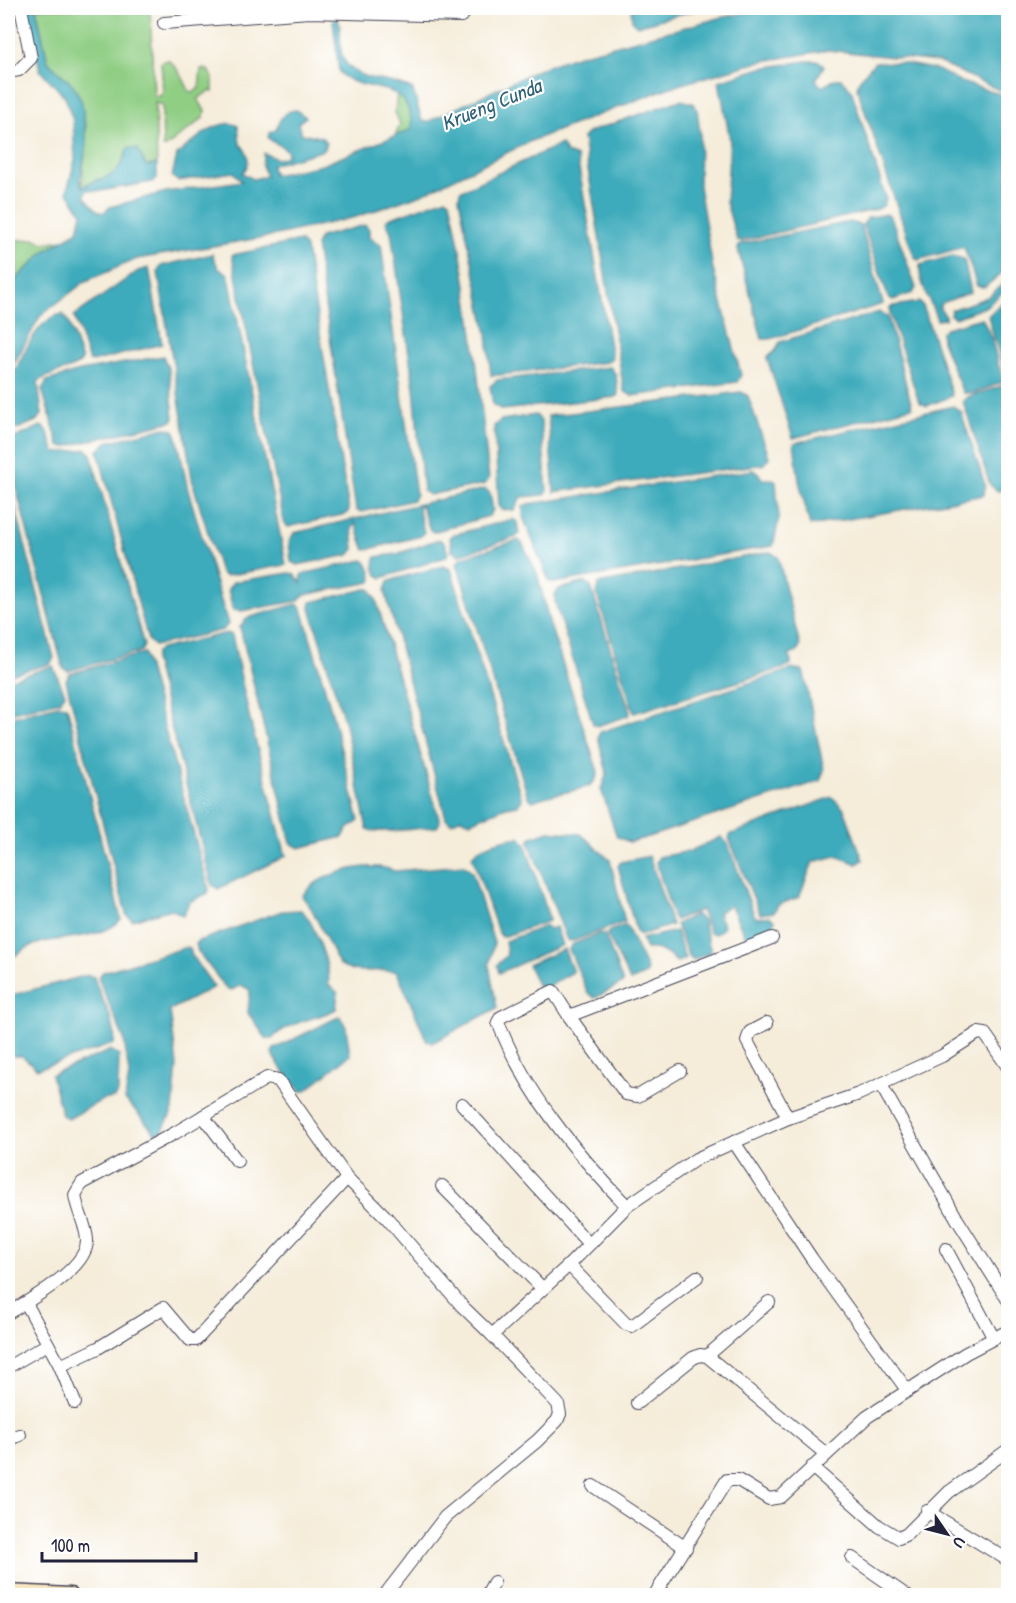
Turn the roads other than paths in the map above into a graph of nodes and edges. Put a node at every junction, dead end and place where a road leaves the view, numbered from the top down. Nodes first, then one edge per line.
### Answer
1 (21, 8) edge
2 (207, 8) edge
3 (470, 8) edge
4 (309, 10) edge
5 (207, 22) junction
6 (164, 23) dead end
7 (8, 72) edge
8 (772, 938) dead end
9 (569, 1016) junction
10 (766, 1023) dead end
11 (1008, 1067) edge
12 (680, 1071) dead end
13 (881, 1085) junction
14 (462, 1104) dead end
15 (203, 1116) junction
16 (788, 1118) junction
17 (734, 1142) junction
18 (237, 1161) dead end
19 (347, 1178) junction
20 (442, 1186) dead end
21 (627, 1206) junction
22 (588, 1243) junction
23 (946, 1249) dead end
24 (568, 1265) junction
25 (697, 1277) dead end
26 (542, 1288) junction
27 (1008, 1300) edge
28 (769, 1302) dead end
29 (26, 1303) junction
30 (8, 1313) edge
31 (1008, 1331) edge
32 (492, 1335) junction
33 (993, 1337) junction
34 (48, 1344) junction
35 (707, 1356) junction
36 (60, 1366) junction
37 (8, 1367) edge
38 (907, 1390) junction
39 (75, 1403) dead end
40 (637, 1403) dead end
41 (20, 1435) dead end
42 (8, 1440) edge
43 (1008, 1450) edge
44 (826, 1454) junction
45 (812, 1467) junction
46 (593, 1486) dead end
47 (927, 1511) junction
48 (686, 1548) junction
49 (852, 1558) dead end
50 (1008, 1560) edge
51 (494, 1582) dead end
52 (8, 1593) edge
53 (70, 1596) edge
54 (384, 1596) edge
55 (486, 1596) edge
56 (654, 1596) edge
57 (907, 1596) edge

1 - 7 street
2 - 5 street
3 - 4 street
4 - 5 street
5 - 6 street
8 - 9 street
9 - 12 street
9 - 21 street
10 - 16 street
11 - 13 street
13 - 16 street
13 - 27 street
14 - 22 street
15 - 18 street
15 - 19 street
15 - 29 street
16 - 17 street
17 - 21 street
17 - 38 street
19 - 32 street
19 - 36 street
20 - 26 street
21 - 22 street
22 - 24 street
23 - 33 street
24 - 25 street
24 - 26 street
26 - 32 street
28 - 35 street
29 - 30 street
29 - 34 street
31 - 33 street
32 - 54 street
33 - 38 street
34 - 36 street
34 - 37 street
35 - 40 street
35 - 44 street
36 - 39 street
38 - 44 street
41 - 42 street
43 - 47 street
44 - 45 street
45 - 47 street
45 - 48 street
46 - 48 street
47 - 50 street
48 - 56 street
49 - 57 street
51 - 55 street
52 - 53 street

